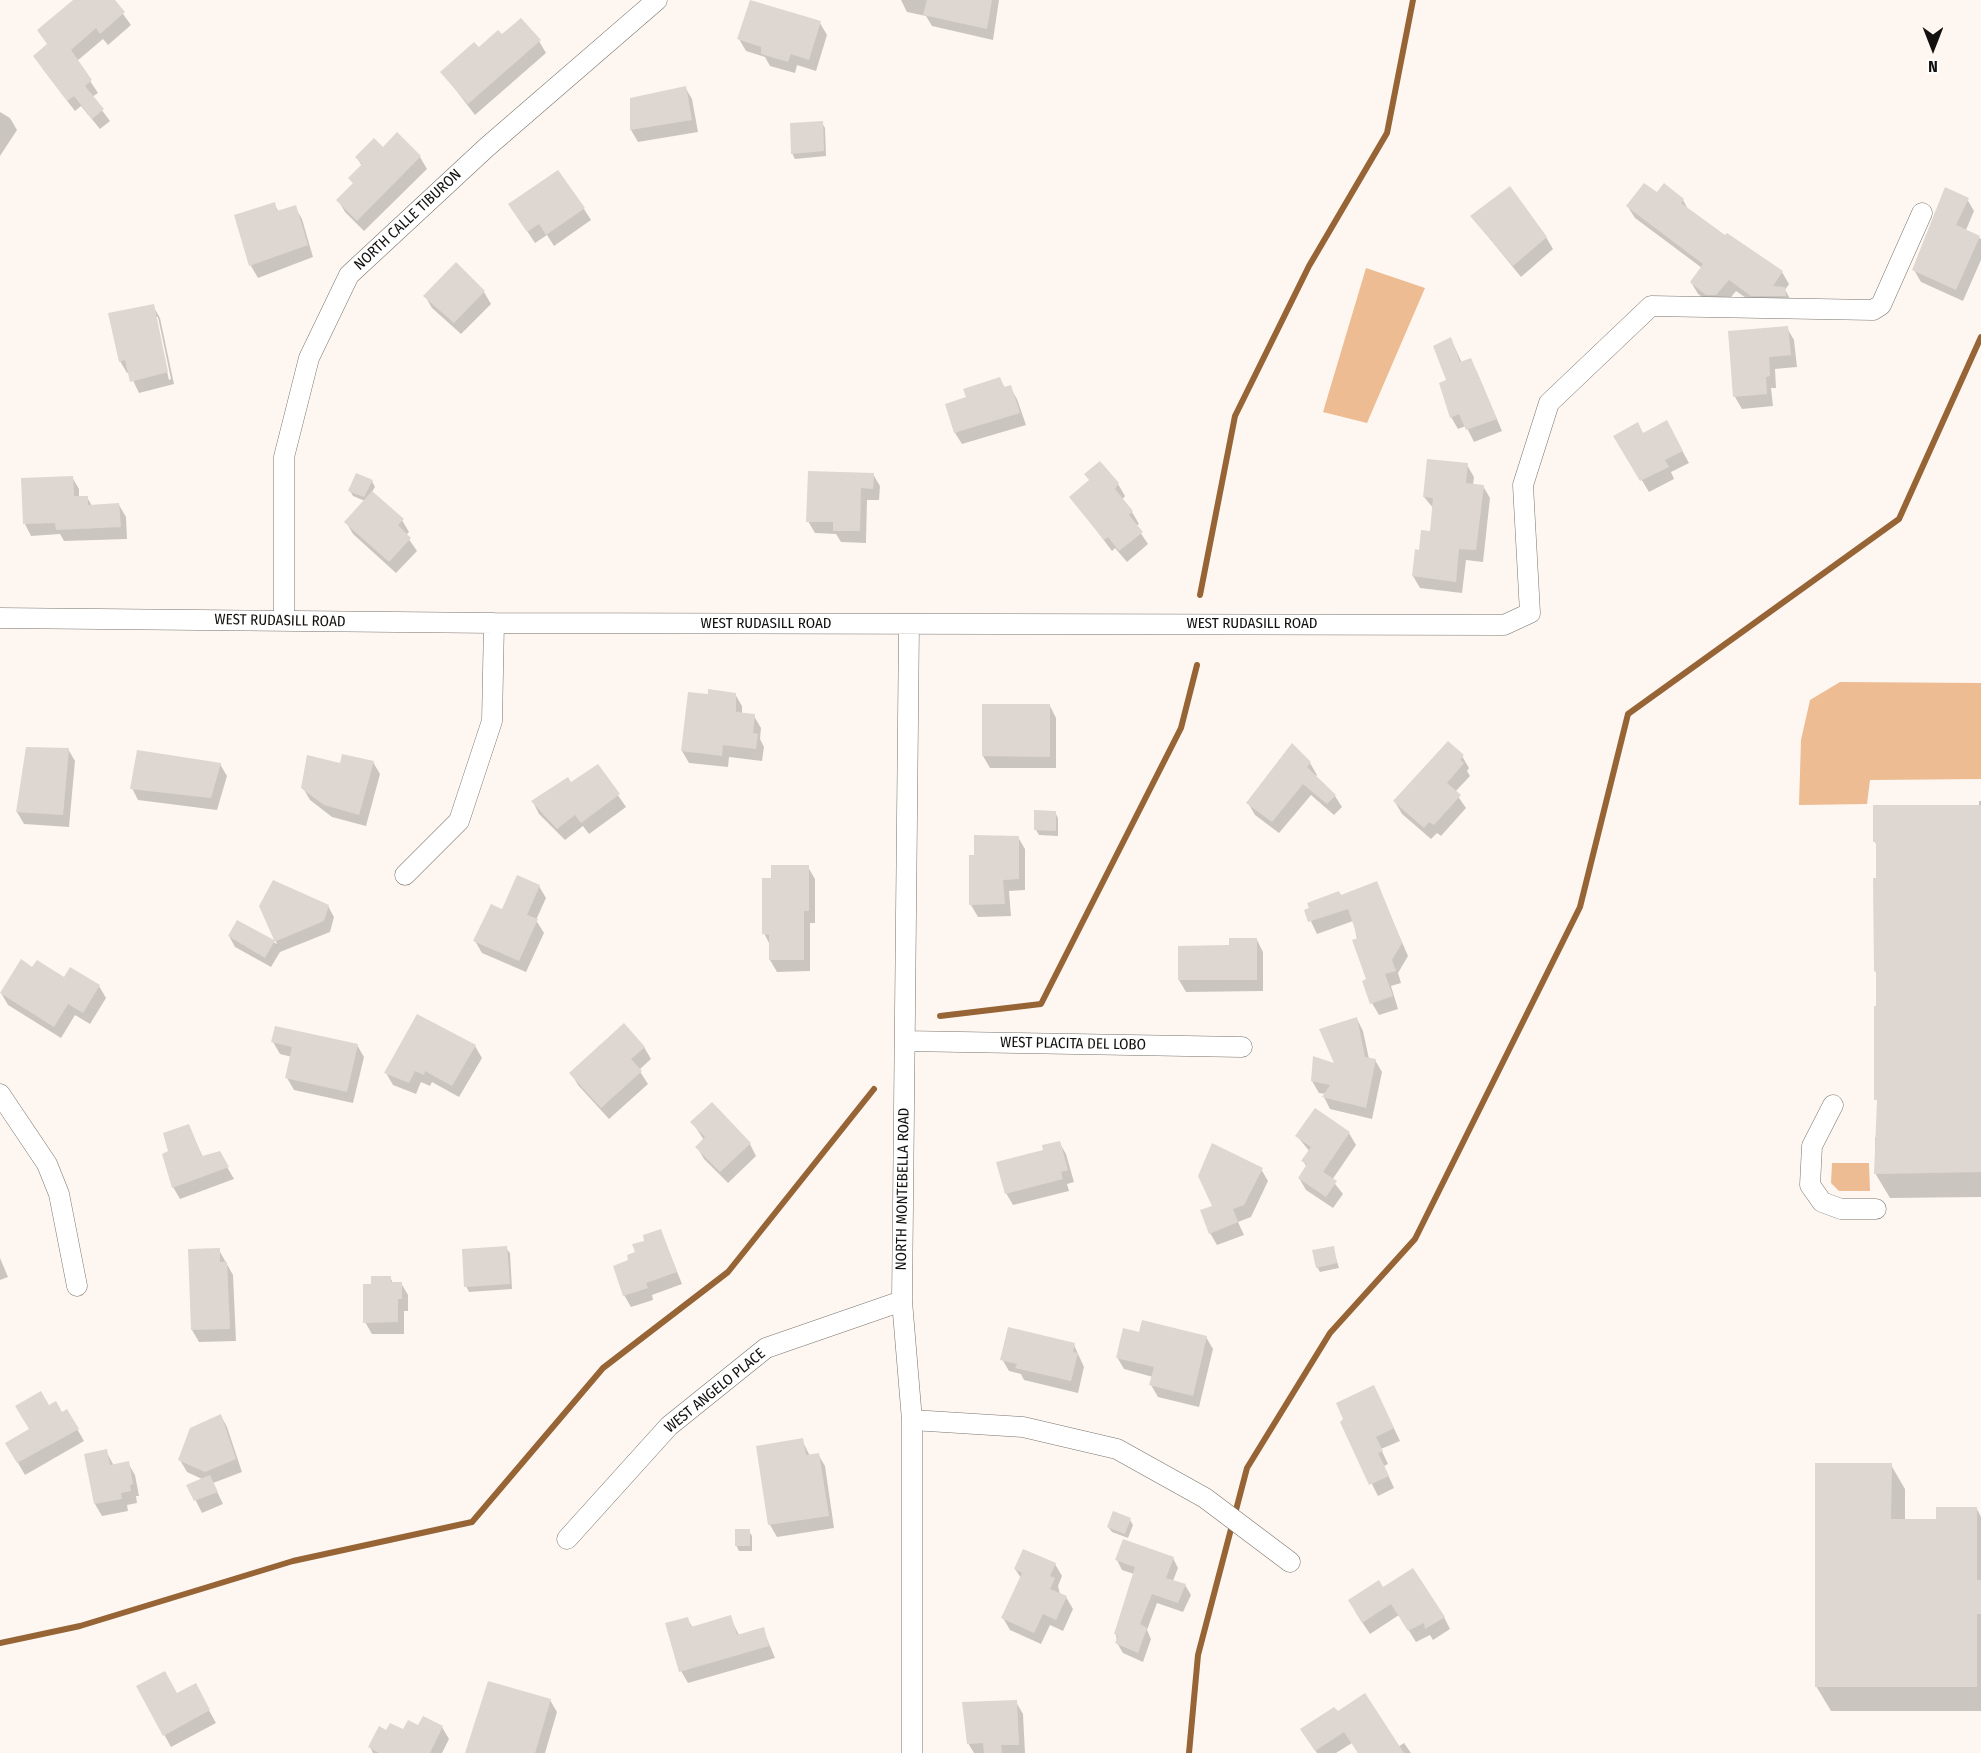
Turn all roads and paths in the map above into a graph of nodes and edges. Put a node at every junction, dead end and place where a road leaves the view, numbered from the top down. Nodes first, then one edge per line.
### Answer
1 (657, 0) edge
2 (1922, 213) dead end
3 (0, 618) edge
4 (284, 621) junction
5 (494, 623) junction
6 (909, 624) junction
7 (405, 876) dead end
8 (905, 1041) junction
9 (1242, 1047) dead end
10 (0, 1094) edge
11 (1833, 1105) dead end
12 (1876, 1209) dead end
13 (77, 1286) dead end
14 (902, 1301) junction
15 (912, 1420) junction
16 (567, 1539) dead end
17 (1290, 1562) dead end
18 (912, 1753) edge

1 - 4 street, NORTH CALLE TIBURON
2 - 6 street, WEST RUDASILL ROAD
3 - 4 street, WEST RUDASILL ROAD
4 - 5 street, WEST RUDASILL ROAD
5 - 6 street, WEST RUDASILL ROAD
5 - 7 street
6 - 8 street, NORTH MONTEBELLA ROAD
8 - 9 street, WEST PLACITA DEL LOBO
8 - 14 street, NORTH MONTEBELLA ROAD
10 - 13 street
11 - 12 street
14 - 15 street, NORTH MONTEBELLA ROAD
14 - 16 street, WEST ANGELO PLACE
15 - 17 street
15 - 18 street, NORTH MONTEBELLA ROAD

